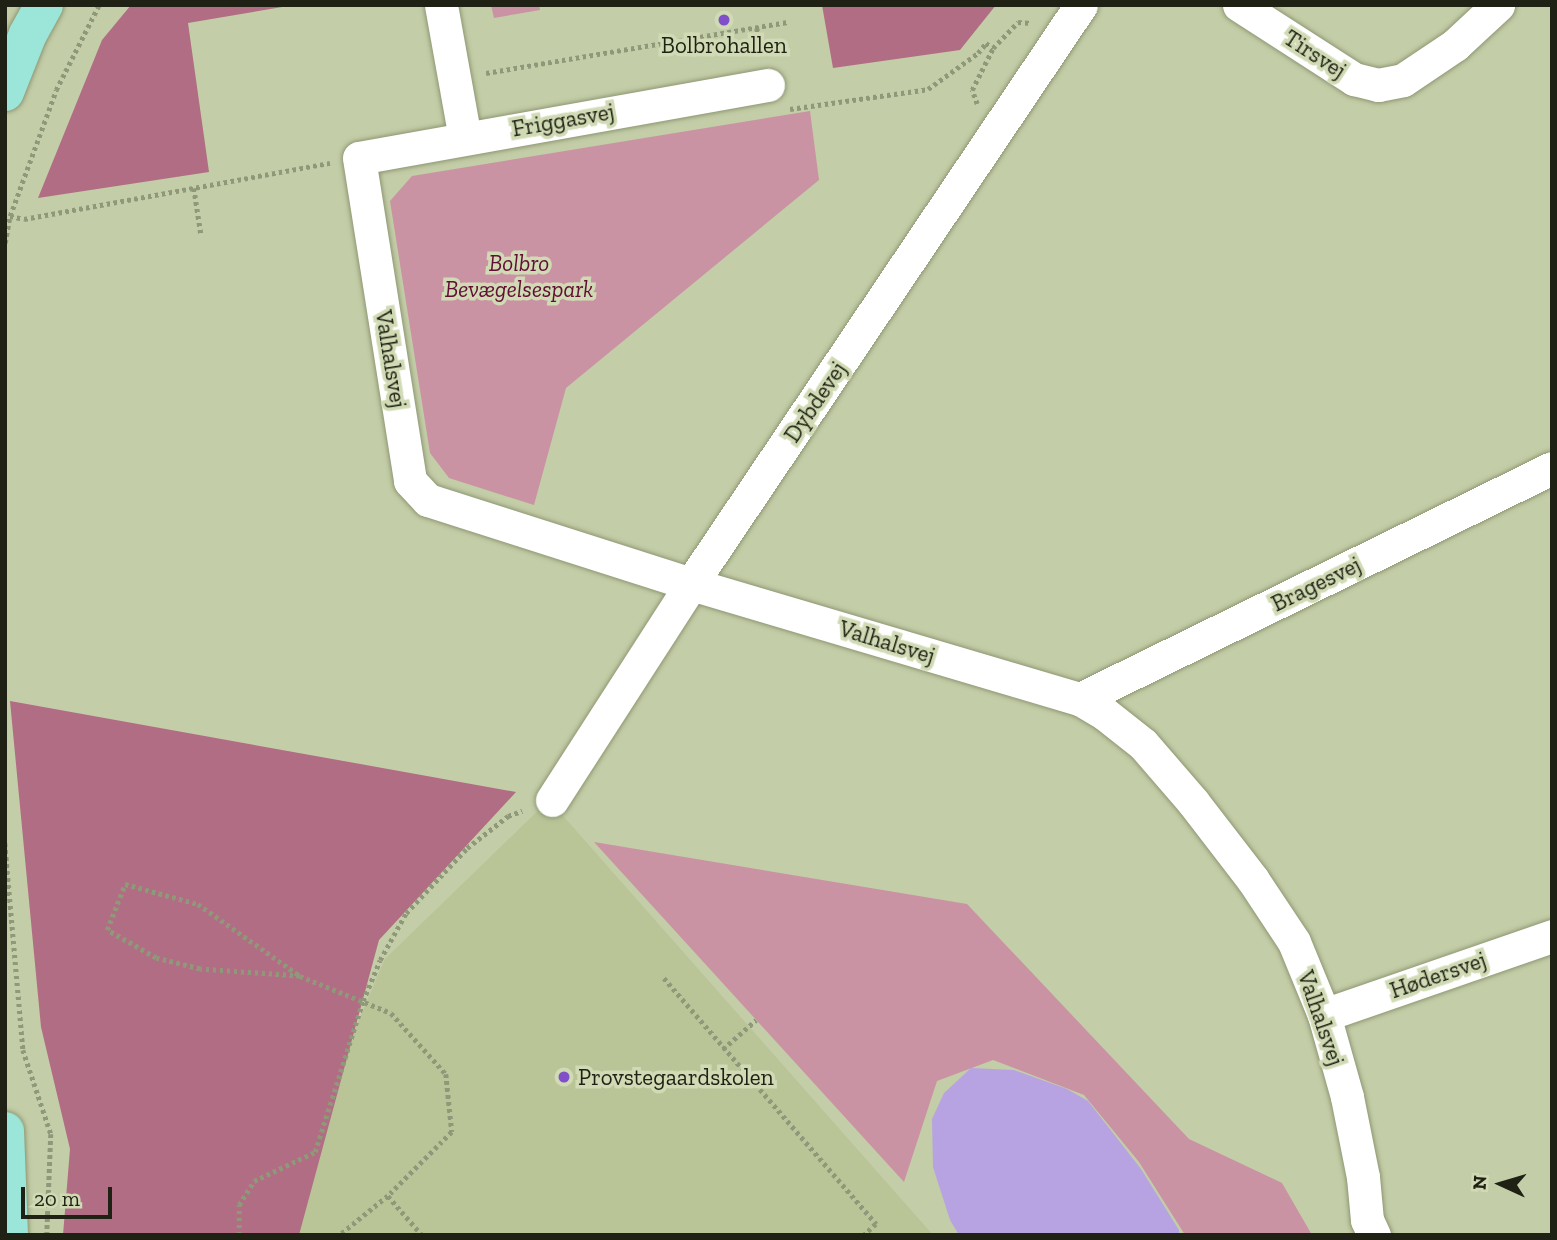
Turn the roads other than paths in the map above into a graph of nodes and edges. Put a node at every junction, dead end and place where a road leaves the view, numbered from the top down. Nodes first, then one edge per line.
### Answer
1 (18, 5) edge
2 (44, 5) edge
3 (441, 5) edge
4 (1081, 5) edge
5 (1239, 5) edge
6 (1498, 5) edge
7 (5, 37) edge
8 (5, 92) edge
9 (777, 97) road end
10 (465, 138) junction
11 (359, 158) joint
12 (1552, 468) edge
13 (691, 584) junction
14 (1080, 699) junction
15 (552, 800) road end
16 (1552, 936) edge
17 (1324, 1015) junction
18 (5, 1131) edge
19 (9, 1235) edge
20 (1374, 1235) edge

1 - 7 main road
2 - 8 main road
3 - 10 street
4 - 13 street, Dybdevej
5 - 6 street, Tirsvej
9 - 10 street, Friggasvej
10 - 11 street, Friggasvej
11 - 13 street, Valhalsvej
12 - 14 street, Bragesvej
13 - 14 street, Valhalsvej
13 - 15 street, Dybdevej
14 - 17 street, Valhalsvej
16 - 17 street, Hødersvej
17 - 20 street, Valhalsvej
18 - 19 main road

